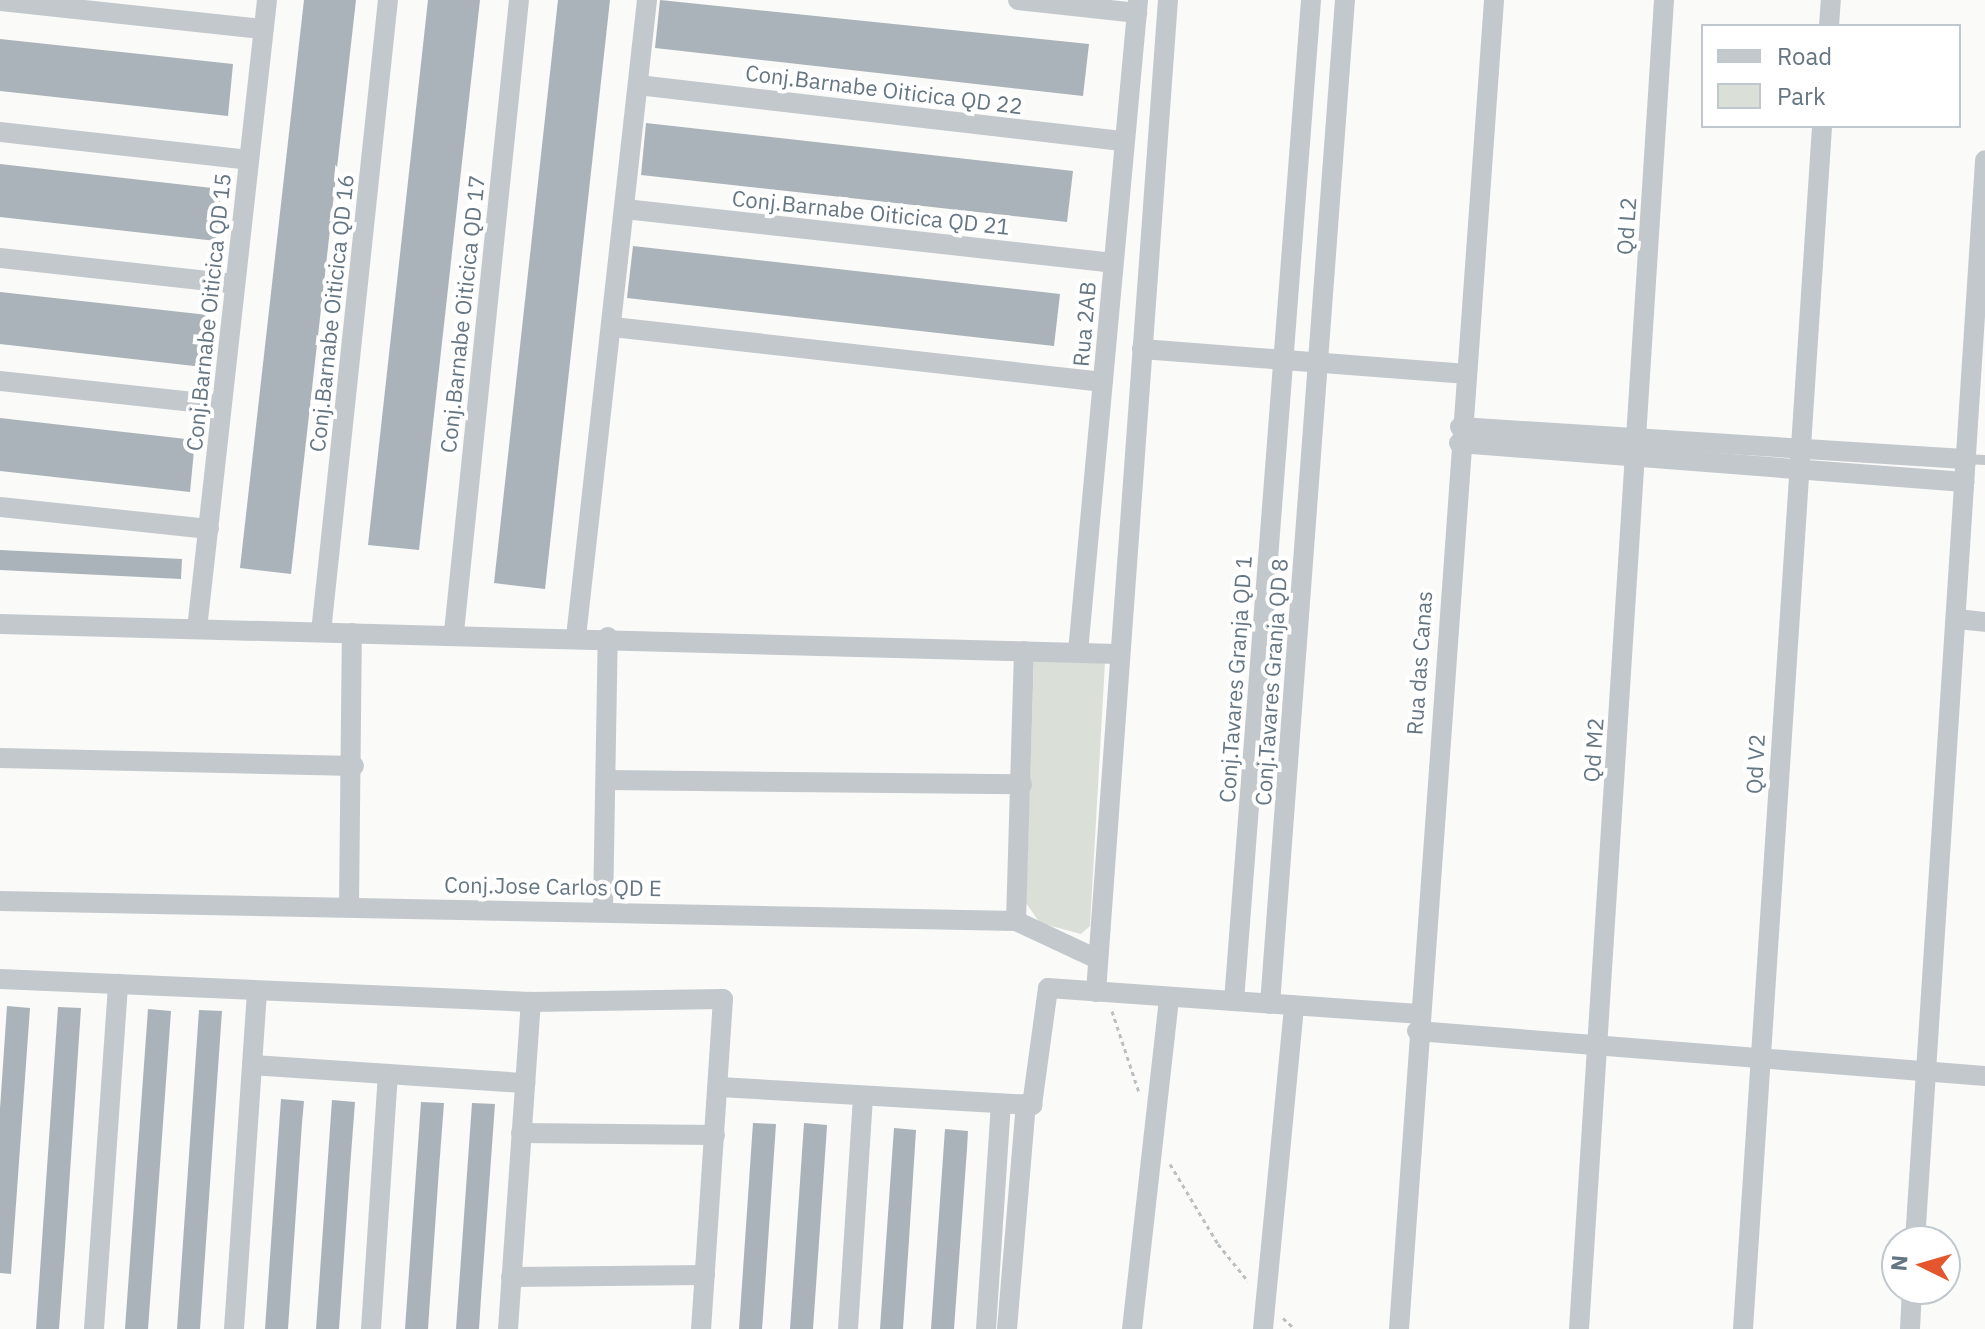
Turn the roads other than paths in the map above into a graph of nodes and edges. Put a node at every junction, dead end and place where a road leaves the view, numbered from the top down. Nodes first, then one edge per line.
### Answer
1 (267, 0) edge
2 (388, 0) edge
3 (519, 0) edge
4 (647, 0) edge
5 (1018, 0) edge
6 (1168, 0) edge
7 (1311, 0) edge
8 (1345, 0) edge
9 (1494, 0) edge
10 (1664, 0) edge
11 (1831, 0) edge
12 (0, 1) edge
13 (1137, 7) edge
14 (1309, 21) junction
15 (1343, 23) junction
16 (1829, 24) edge
17 (264, 29) junction
18 (638, 85) junction
19 (1822, 128) edge
20 (0, 132) edge
21 (1124, 141) junction
22 (248, 160) junction
23 (1985, 160) edge
24 (625, 209) junction
25 (0, 258) edge
26 (1113, 263) junction
27 (235, 284) junction
28 (1980, 319) edge
29 (613, 327) junction
30 (1142, 349) junction
31 (1284, 360) junction
32 (1320, 363) junction
33 (1464, 374) junction
34 (0, 381) edge
35 (1103, 382) junction
36 (221, 405) junction
37 (1460, 435) junction
38 (1636, 446) junction
39 (1798, 447) junction
40 (1964, 459) junction
41 (1985, 460) edge
42 (1795, 469) junction
43 (1964, 482) junction
44 (0, 507) edge
45 (209, 529) junction
46 (1957, 619) junction
47 (1985, 622) edge
48 (0, 624) edge
49 (197, 629) junction
50 (321, 632) junction
51 (454, 632) junction
52 (352, 633) junction
53 (576, 637) junction
54 (608, 637) junction
55 (1024, 651) junction
56 (1078, 652) junction
57 (1118, 654) junction
58 (0, 758) edge
59 (354, 766) junction
60 (606, 780) junction
61 (1022, 784) junction
62 (0, 901) edge
63 (349, 907) junction
64 (603, 910) junction
65 (1016, 921) junction
66 (1097, 959) junction
67 (0, 979) edge
68 (118, 984) junction
69 (257, 991) junction
70 (1101, 992) junction
71 (1169, 997) junction
72 (1234, 1001) junction
73 (531, 1002) junction
74 (1270, 1004) junction
75 (1294, 1005) junction
76 (1417, 1023) junction
77 (1598, 1048) junction
78 (1762, 1063) junction
79 (252, 1065) junction
80 (1923, 1073) junction
81 (388, 1075) junction
82 (1985, 1076) edge
83 (525, 1083) junction
84 (719, 1087) junction
85 (863, 1096) junction
86 (1001, 1103) junction
87 (1026, 1104) junction
88 (521, 1133) junction
89 (715, 1135) junction
90 (1916, 1225) edge
91 (705, 1275) junction
92 (511, 1277) junction
93 (1911, 1305) edge
94 (94, 1329) edge
95 (234, 1329) edge
96 (371, 1329) edge
97 (508, 1329) edge
98 (701, 1329) edge
99 (848, 1329) edge
100 (986, 1329) edge
101 (1007, 1329) edge
102 (1132, 1329) edge
103 (1263, 1329) edge
104 (1399, 1329) edge
105 (1579, 1329) edge
106 (1743, 1329) edge
107 (1910, 1329) edge

1 - 17 street, Conj.Barnabe Oiticica QD 15
2 - 50 street, Conj.Barnabe Oiticica QD 16
3 - 51 street, Conj.Barnabe Oiticica QD 17
4 - 18 street
5 - 13 street
6 - 30 street
7 - 14 street, Conj.Tavares Granja QD 1
8 - 15 street, Conj.Tavares Granja QD 8
9 - 33 street, Rua das Canas
10 - 38 street, Qd L2
11 - 16 street
12 - 17 street
13 - 21 street, Rua 2AB
14 - 15 street
14 - 31 street, Conj.Tavares Granja QD 1
15 - 32 street, Conj.Tavares Granja QD 8
17 - 22 street, Conj.Barnabe Oiticica QD 15
18 - 21 street, Conj.Barnabe Oiticica QD 22
18 - 24 street
19 - 39 street, Qd V2
20 - 22 street
21 - 26 street, Rua 2AB
22 - 27 street, Conj.Barnabe Oiticica QD 15
23 - 28 street
24 - 26 street, Conj.Barnabe Oiticica QD 21
24 - 29 street
25 - 27 street
26 - 35 street, Rua 2AB
27 - 36 street, Conj.Barnabe Oiticica QD 15
28 - 40 street
29 - 35 street
29 - 53 street
30 - 31 street
30 - 57 street
31 - 32 street
31 - 72 street, Conj.Tavares Granja QD 1
32 - 33 street
32 - 74 street, Conj.Tavares Granja QD 8
33 - 37 street, Rua das Canas
34 - 36 street
35 - 56 street, Rua 2AB
36 - 45 street, Conj.Barnabe Oiticica QD 15
37 - 38 street
37 - 76 street, Rua das Canas
38 - 39 street
38 - 42 street
38 - 77 street, Qd M2
39 - 40 street
39 - 42 street, Qd V2
40 - 41 lane
40 - 43 street
42 - 43 street
42 - 78 street, Qd V2
43 - 46 street
44 - 45 street
45 - 49 street, Conj.Barnabe Oiticica QD 15
46 - 47 street
46 - 80 street
48 - 49 street
49 - 50 street
50 - 52 street
51 - 52 street
51 - 53 street
52 - 59 street
53 - 54 street
54 - 55 street
54 - 60 street
55 - 56 street
55 - 61 street
56 - 57 street
57 - 66 street
58 - 59 street
59 - 63 street
60 - 61 street
60 - 64 street
61 - 65 street
62 - 63 street, Conj.Jose Carlos QD E
63 - 64 street, Conj.Jose Carlos QD E
64 - 65 street, Conj.Jose Carlos QD E
65 - 66 street, Conj.Jose Carlos QD E
66 - 70 street
67 - 68 street
68 - 69 street
68 - 94 street
69 - 73 street
69 - 79 street
70 - 71 street
70 - 87 street
71 - 72 street
71 - 102 street
72 - 74 street
73 - 83 street
73 - 84 street
74 - 75 street
75 - 76 street
75 - 103 street
76 - 77 street
76 - 104 street, Rua das Canas
77 - 78 street
77 - 105 street, Qd M2
78 - 80 street
78 - 106 street, Qd V2
79 - 81 street
79 - 95 street
80 - 82 street
80 - 90 street
81 - 83 street
81 - 96 street
83 - 88 street
84 - 85 street
84 - 89 street
85 - 86 street
85 - 99 street
86 - 87 street
86 - 100 street
87 - 101 street
88 - 89 street
88 - 92 street
89 - 91 street
91 - 92 street
91 - 98 street
92 - 97 street
93 - 107 street

